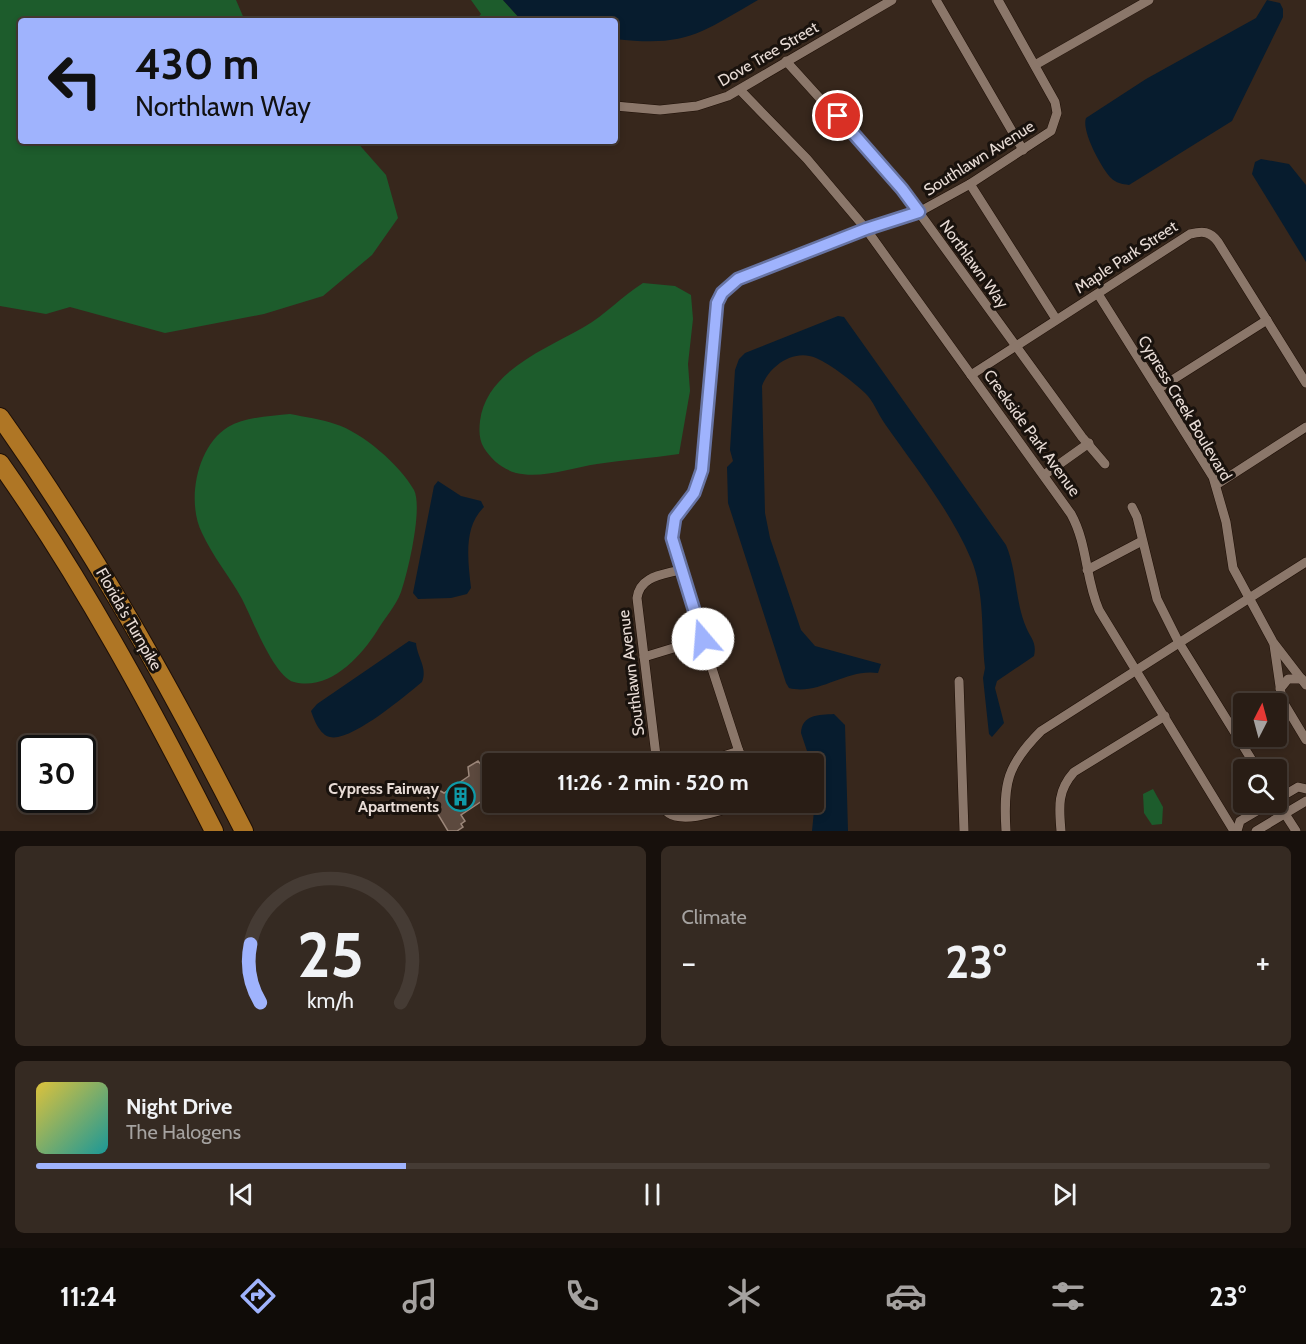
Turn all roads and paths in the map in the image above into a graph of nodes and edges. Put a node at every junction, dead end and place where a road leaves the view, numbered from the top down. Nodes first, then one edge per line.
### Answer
1 (892, 0) edge
2 (936, 0) edge
3 (998, 0) edge
4 (1149, 0) edge
5 (786, 61) junction
6 (1035, 65) junction
7 (741, 91) junction
8 (618, 106) edge
9 (1023, 150) junction
10 (970, 184) junction
11 (919, 212) junction
12 (866, 229) junction
13 (1098, 294) junction
14 (1056, 319) junction
15 (1267, 320) junction
16 (1015, 346) junction
17 (971, 375) junction
18 (1306, 383) edge
19 (1158, 389) junction
20 (0, 417) edge
21 (1306, 427) edge
22 (1089, 443) junction
23 (0, 463) edge
24 (1105, 464) dead end
25 (1044, 475) junction
26 (1216, 485) junction
27 (1132, 507) dead end
28 (1142, 541) junction
29 (1306, 562) edge
30 (680, 570) junction
31 (1087, 570) junction
32 (1248, 598) junction
33 (703, 639) junction
34 (1178, 641) junction
35 (1273, 642) junction
36 (644, 657) junction
37 (1136, 668) junction
38 (959, 681) dead end
39 (1304, 682) edge
40 (1280, 689) junction
41 (1165, 716) junction
42 (1306, 740) edge
43 (739, 751) joint
44 (656, 753) edge
45 (733, 753) edge
46 (1251, 759) edge
47 (1306, 789) edge
48 (1287, 794) edge
49 (1306, 801) edge
50 (1287, 812) edge
51 (666, 813) edge
52 (714, 813) edge
53 (1253, 813) edge
54 (1285, 813) joint
55 (214, 831) edge
56 (244, 831) edge
57 (964, 831) edge
58 (1006, 831) edge
59 (1061, 831) edge
60 (1236, 831) edge
61 (1256, 831) edge
62 (1296, 831) edge

1 - 5 street, Dove Tree Street
2 - 9 street
3 - 6 street, Southlawn Avenue
4 - 6 street
5 - 7 street, Dove Tree Street
5 - 11 street, Northlawn Way
6 - 9 street, Southlawn Avenue
7 - 8 street, Dove Tree Street
7 - 12 street, Creekside Park Avenue
9 - 10 street, Southlawn Avenue
10 - 11 street, Southlawn Avenue
10 - 14 street
11 - 12 street, Southlawn Avenue
11 - 16 street, Northlawn Way
12 - 17 street, Creekside Park Avenue
12 - 30 street, Southlawn Avenue
13 - 14 street, Maple Park Street
13 - 15 street, Maple Park Street
13 - 19 street, Cypress Creek Boulevard
14 - 16 street, Maple Park Street
15 - 18 street, Maple Park Street
15 - 19 street
16 - 17 street, Maple Park Street
16 - 22 street, Northlawn Way
17 - 25 street, Creekside Park Avenue
19 - 26 street, Cypress Creek Boulevard
20 - 56 highway, Florida's Turnpike
21 - 26 street
22 - 24 street, Northlawn Way
22 - 25 street
23 - 55 highway, Florida's Turnpike
25 - 31 street, Creekside Park Avenue
26 - 32 street, Cypress Creek Boulevard
27 - 28 street
28 - 31 street
28 - 34 street
29 - 32 street
30 - 33 street, Southlawn Avenue
30 - 36 street, Southlawn Avenue
31 - 37 street, Creekside Park Avenue
32 - 34 street
32 - 35 street, Cypress Creek Boulevard
33 - 36 street
33 - 43 street, Southlawn Avenue
34 - 37 street
34 - 46 street
35 - 39 street, Cypress Creek Boulevard
35 - 40 street, Cypress Creek Boulevard
36 - 44 street, Southlawn Avenue
37 - 41 street, Creekside Park Avenue
37 - 58 street
38 - 57 street
39 - 40 street
40 - 42 street, Cypress Creek Boulevard
41 - 59 street
41 - 60 street, Creekside Park Avenue
43 - 45 street
47 - 48 street
49 - 50 street
51 - 52 street
53 - 60 street
54 - 61 street
54 - 62 street

